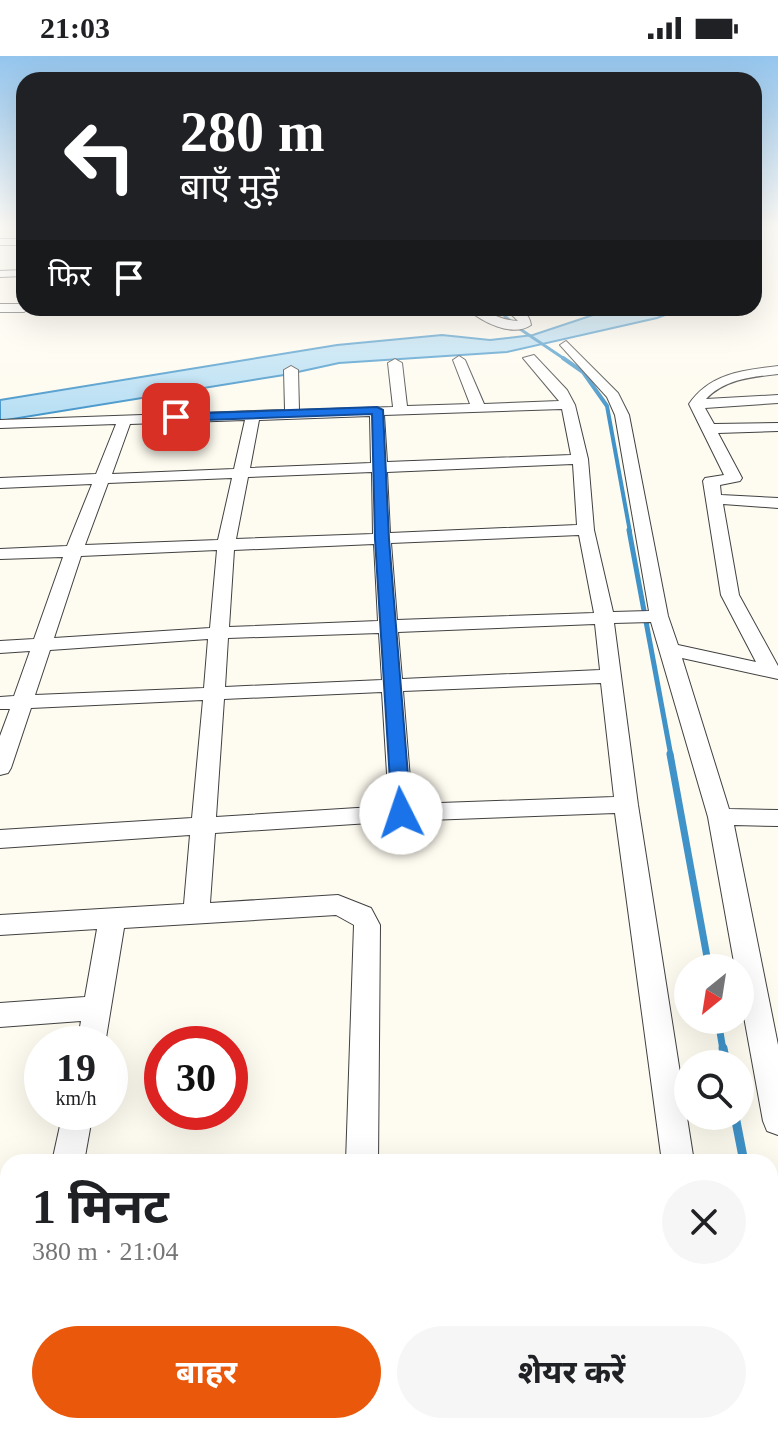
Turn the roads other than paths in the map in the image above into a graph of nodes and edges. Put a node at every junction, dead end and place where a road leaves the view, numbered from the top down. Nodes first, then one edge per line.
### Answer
1 (490, 316) edge
2 (520, 316) edge
3 (566, 345) dead end
4 (529, 358) dead end
5 (459, 360) dead end
6 (395, 363) dead end
7 (291, 370) dead end
8 (778, 370) edge
9 (778, 399) edge
10 (696, 404) junction
11 (568, 405) junction
12 (478, 407) junction
13 (400, 409) junction
14 (377, 410) junction
15 (292, 414) junction
16 (253, 415) junction
17 (125, 419) junction
18 (0, 424) edge
19 (778, 427) edge
20 (709, 429) junction
21 (580, 459) junction
22 (380, 468) junction
23 (241, 474) junction
24 (102, 480) junction
25 (0, 483) edge
26 (714, 499) junction
27 (778, 503) edge
28 (586, 530) junction
29 (382, 539) junction
30 (226, 544) junction
31 (74, 551) junction
32 (0, 554) edge
33 (614, 616) junction
34 (654, 616) junction
35 (390, 627) junction
36 (218, 633) junction
37 (43, 645) junction
38 (0, 647) edge
39 (668, 649) junction
40 (775, 672) edge
41 (611, 676) junction
42 (393, 684) junction
43 (212, 691) junction
44 (23, 701) junction
45 (0, 703) edge
46 (0, 768) edge
47 (626, 805) junction
48 (401, 813) junction
49 (720, 817) junction
50 (778, 818) edge
51 (204, 826) junction
52 (0, 839) edge
53 (196, 913) junction
54 (112, 919) junction
55 (0, 925) edge
56 (98, 1008) junction
57 (0, 1015) edge
58 (94, 1026) edge
59 (778, 1121) edge
60 (74, 1130) edge
61 (70, 1154) edge
62 (362, 1154) edge
63 (677, 1154) edge

1 - 2 street
3 - 34 street
4 - 11 street
5 - 12 street
6 - 13 street
7 - 15 street
8 - 10 street
9 - 10 street
10 - 20 street
11 - 12 street
11 - 21 street
12 - 13 street
13 - 14 street
14 - 15 street
14 - 22 street
15 - 16 street
16 - 17 street
16 - 23 street
17 - 18 street
17 - 24 street
19 - 20 street
20 - 26 street
21 - 22 street
21 - 28 street
22 - 23 street
22 - 29 street
23 - 24 street
23 - 30 street
24 - 25 street
24 - 31 street
26 - 27 street
26 - 40 street
28 - 29 street
28 - 33 street
29 - 30 street
29 - 35 street
30 - 31 street
30 - 36 street
31 - 32 street
31 - 37 street
33 - 34 street
33 - 35 street
33 - 41 street
34 - 39 street
35 - 36 street
35 - 42 street
36 - 37 street
36 - 43 street
37 - 38 street
37 - 44 street
39 - 40 street
39 - 49 street
41 - 42 street
41 - 47 street
42 - 43 street
42 - 48 street
43 - 44 street
43 - 51 street
44 - 45 street
44 - 46 street
47 - 48 street
47 - 63 street
48 - 51 street
49 - 50 street
49 - 59 street
51 - 52 street
51 - 53 street
53 - 54 street
53 - 62 street
54 - 55 street
54 - 56 street
56 - 57 street
56 - 58 street
60 - 61 street

